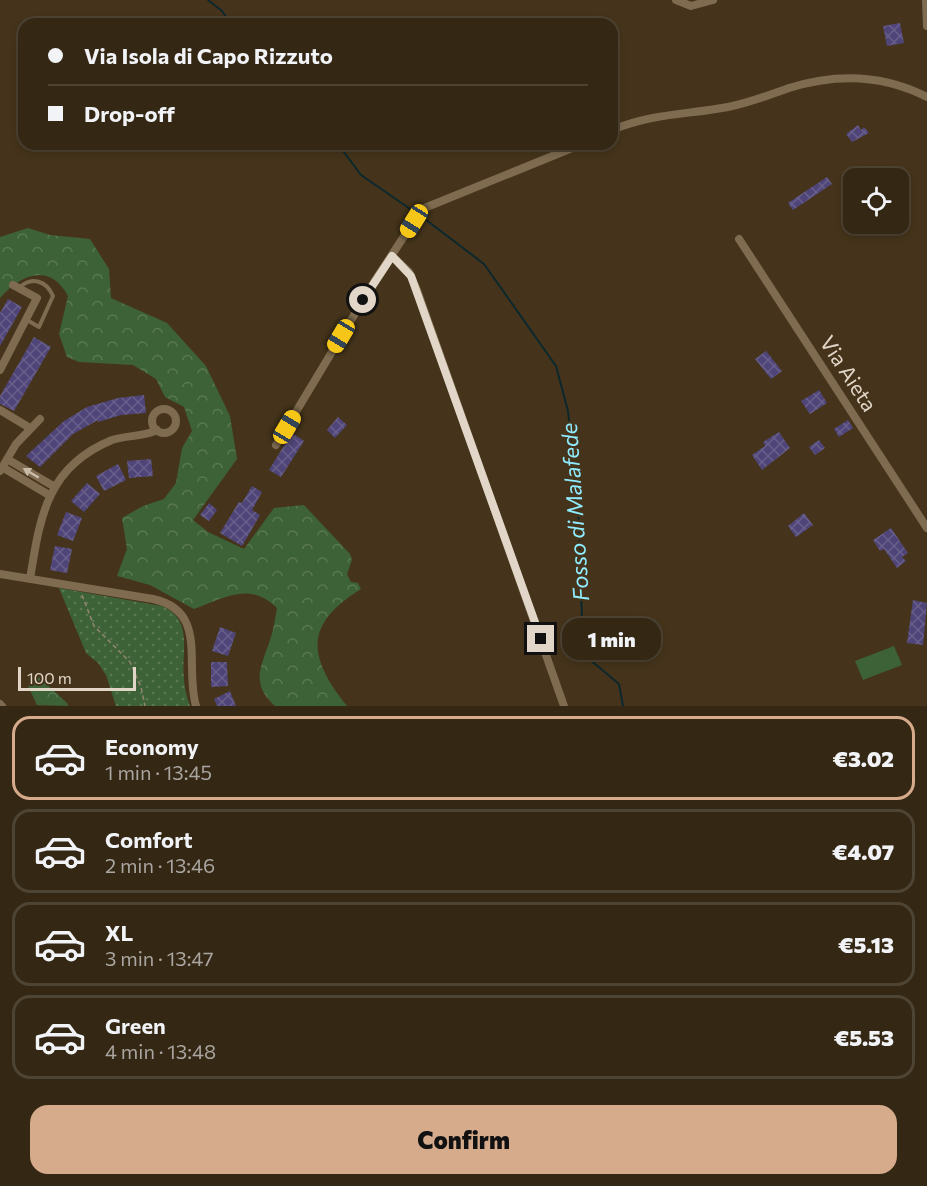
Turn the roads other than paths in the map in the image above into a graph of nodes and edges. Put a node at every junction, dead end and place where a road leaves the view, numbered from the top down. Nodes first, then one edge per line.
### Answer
1 (676, 0) edge
2 (713, 0) edge
3 (926, 0) edge
4 (927, 26) edge
5 (927, 97) edge
6 (618, 128) edge
7 (568, 150) edge
8 (739, 239) dead end
9 (392, 256) junction
10 (16, 286) joint
11 (26, 320) junction
12 (0, 370) edge
13 (0, 410) edge
14 (40, 419) dead end
15 (30, 428) junction
16 (157, 430) dead end
17 (276, 445) dead end
18 (7, 459) junction
19 (1, 469) edge
20 (55, 487) junction
21 (49, 495) junction
22 (927, 528) edge
23 (0, 574) edge
24 (30, 579) junction
25 (196, 706) edge
26 (564, 706) edge

1 - 2 street
3 - 4 street
5 - 6 street
7 - 9 street
8 - 22 street, Via Aieta
9 - 17 street
9 - 26 street
10 - 11 street
10 - 11 lane
11 - 12 street
13 - 15 street
14 - 15 street
15 - 18 street
16 - 20 street
18 - 19 street
20 -> 18 street
19 - 21 street
20 - 21 street
21 - 24 street
23 - 24 street
24 - 25 street

